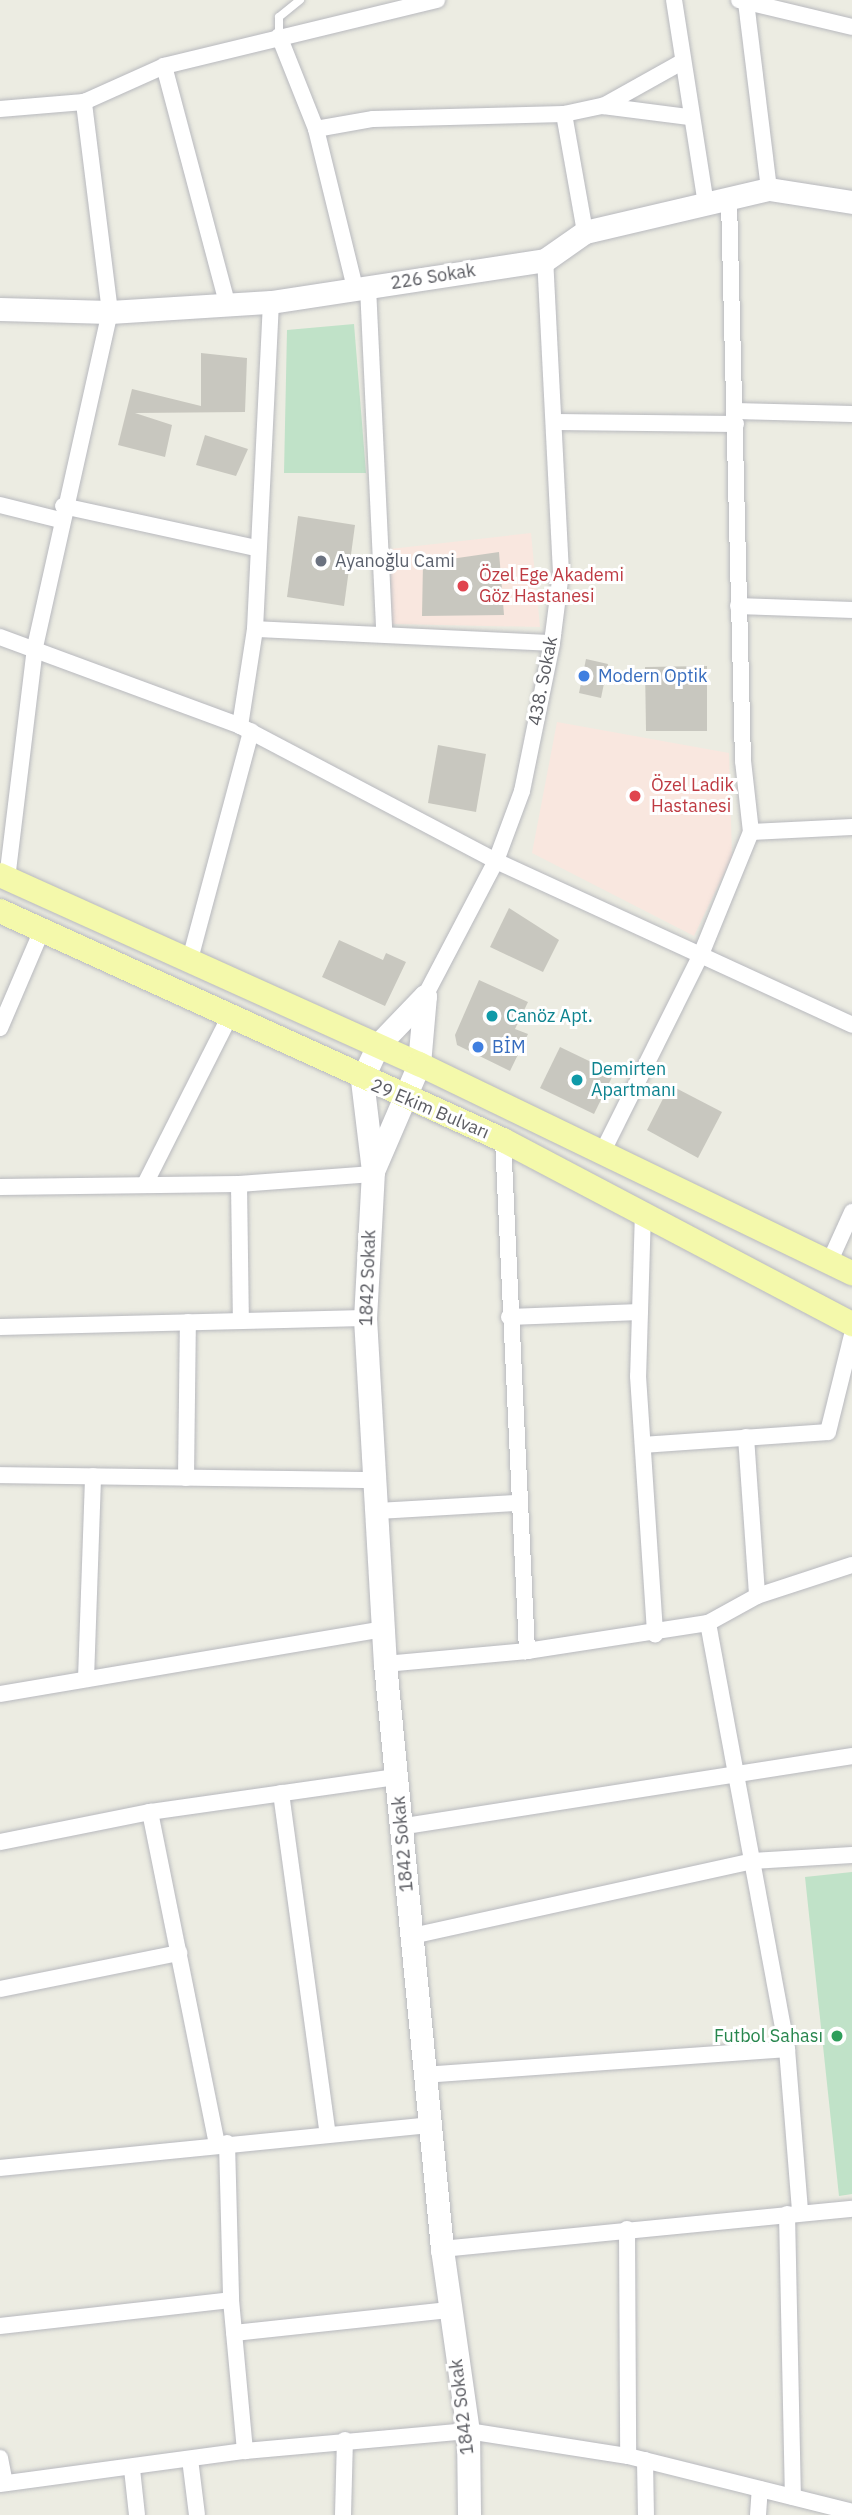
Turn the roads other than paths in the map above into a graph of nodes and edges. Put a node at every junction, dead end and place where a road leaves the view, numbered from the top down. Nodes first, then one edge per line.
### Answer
1 (300, 0) edge
2 (437, 0) edge
3 (674, 0) edge
4 (743, 1) edge
5 (852, 27) edge
6 (279, 36) junction
7 (680, 64) junction
8 (164, 66) junction
9 (84, 102) junction
10 (603, 106) junction
11 (0, 109) edge
12 (564, 114) junction
13 (689, 117) junction
14 (316, 129) junction
15 (769, 189) junction
16 (729, 199) junction
17 (852, 202) edge
18 (706, 205) junction
19 (585, 232) junction
20 (545, 260) junction
21 (361, 287) junction
22 (271, 302) junction
23 (228, 307) junction
24 (0, 309) edge
25 (110, 312) junction
26 (852, 414) edge
27 (735, 418) junction
28 (556, 422) junction
29 (0, 505) edge
30 (61, 513) junction
31 (256, 548) junction
32 (738, 606) junction
33 (852, 610) edge
34 (255, 629) junction
35 (384, 631) junction
36 (0, 637) edge
37 (552, 643) junction
38 (35, 648) junction
39 (246, 729) junction
40 (852, 827) edge
41 (751, 832) junction
42 (496, 861) junction
43 (4, 877) edge
44 (0, 911) edge
45 (42, 930) junction
46 (702, 952) junction
47 (189, 963) junction
48 (425, 996) junction
49 (229, 1018) junction
50 (2, 1021) edge
51 (852, 1025) edge
52 (378, 1045) junction
53 (419, 1064) junction
54 (362, 1080) junction
55 (405, 1098) junction
56 (503, 1140) junction
57 (602, 1153) junction
58 (373, 1172) junction
59 (145, 1184) junction
60 (239, 1184) junction
61 (0, 1187) edge
62 (643, 1211) junction
63 (852, 1212) edge
64 (829, 1263) junction
65 (852, 1273) edge
66 (640, 1312) junction
67 (509, 1317) junction
68 (365, 1318) junction
69 (241, 1321) junction
70 (188, 1322) junction
71 (852, 1324) edge
72 (0, 1327) edge
73 (852, 1335) edge
74 (746, 1437) junction
75 (643, 1445) junction
76 (0, 1475) edge
77 (93, 1476) junction
78 (186, 1478) junction
79 (373, 1480) junction
80 (516, 1503) junction
81 (377, 1511) junction
82 (852, 1565) edge
83 (757, 1596) junction
84 (708, 1623) junction
85 (383, 1629) junction
86 (655, 1634) junction
87 (527, 1651) junction
88 (385, 1664) junction
89 (86, 1679) junction
90 (0, 1694) edge
91 (852, 1756) edge
92 (738, 1773) junction
93 (397, 1777) junction
94 (281, 1793) junction
95 (150, 1812) junction
96 (399, 1827) junction
97 (0, 1842) edge
98 (852, 1855) edge
99 (752, 1861) junction
100 (412, 1936) junction
101 (179, 1953) junction
102 (0, 1989) edge
103 (787, 2049) junction
104 (424, 2076) junction
105 (429, 2125) junction
106 (328, 2134) junction
107 (222, 2143) junction
108 (0, 2168) edge
109 (852, 2209) edge
110 (794, 2213) junction
111 (627, 2230) junction
112 (442, 2249) junction
113 (231, 2301) junction
114 (449, 2310) junction
115 (0, 2326) edge
116 (233, 2333) junction
117 (468, 2431) junction
118 (345, 2440) junction
119 (245, 2451) junction
120 (628, 2456) junction
121 (0, 2458) edge
122 (190, 2459) junction
123 (645, 2460) junction
124 (132, 2469) junction
125 (2, 2484) edge
126 (760, 2489) junction
127 (793, 2497) junction
128 (852, 2512) edge
129 (137, 2515) edge
130 (197, 2515) edge
131 (343, 2515) edge
132 (469, 2515) edge
133 (646, 2515) edge
134 (758, 2515) edge

1 - 6 lane
2 - 6 street
3 - 7 street
4 - 5 street
4 - 15 street
6 - 8 street
6 - 14 street
7 - 10 street
7 - 13 street
8 - 9 street
8 - 23 street
9 - 11 street
9 - 25 street
10 - 12 street
10 - 13 street
12 - 14 street
12 - 19 street
13 - 18 street
14 - 21 street
15 - 16 street, 226 Sokak
15 - 17 street, 226 Sokak
16 - 18 street, 226 Sokak
16 - 27 street
18 - 19 street, 226 Sokak
19 - 20 street, 226 Sokak
20 - 21 street, 226 Sokak
20 - 28 street, 438. Sokak
21 - 22 street, 226 Sokak
21 - 35 street
22 - 23 street, 226 Sokak
22 - 31 street
23 - 25 street, 226 Sokak
24 - 25 street, 226 Sokak
25 - 30 street
26 - 27 street
27 - 28 street
27 - 32 street
28 - 37 street, 438. Sokak
29 - 30 street
30 - 31 street
30 - 38 street
31 - 34 street
32 - 33 street
32 - 41 street
34 - 35 street
34 - 39 street
35 - 37 street
36 - 38 street
37 - 42 street, 438. Sokak
38 - 39 street
38 - 43 street
39 - 42 street
39 - 47 street
40 - 41 street
41 - 46 street
42 - 46 street
42 - 48 street, 438. Sokak
43 - 47 main road, 29 Ekim Bulvarı
44 - 45 main road, 29 Ekim Bulvarı
45 - 49 main road, 29 Ekim Bulvarı
45 - 50 street
46 - 51 street
46 - 57 street
47 - 52 main road, 29 Ekim Bulvarı
48 - 52 street
48 - 53 street
49 - 54 main road, 29 Ekim Bulvarı
49 - 59 street
52 - 53 main road, 29 Ekim Bulvarı
52 - 54 street
53 - 55 street
53 - 57 main road, 29 Ekim Bulvarı
54 - 55 main road, 29 Ekim Bulvarı
54 - 58 street
55 - 56 main road, 29 Ekim Bulvarı
55 - 58 street
56 - 62 main road, 29 Ekim Bulvarı
56 - 67 street
57 - 64 main road, 29 Ekim Bulvarı
58 - 60 street
58 - 68 street, 1842 Sokak
59 - 60 street
59 - 61 street
60 - 69 street
62 - 66 street
62 - 71 main road, 29 Ekim Bulvarı
63 - 64 street
64 - 65 main road, 29 Ekim Bulvarı
66 - 67 street
66 - 75 street
67 - 80 street
68 - 69 street
68 - 79 street, 1842 Sokak
69 - 70 street
70 - 72 street
70 - 78 street
73 - 74 street
74 - 75 street
74 - 83 street
75 - 86 street
76 - 77 street
77 - 78 street
77 - 89 street
78 - 79 street
79 - 81 street, 1842 Sokak
80 - 81 street
80 - 87 street
81 - 85 street, 1842 Sokak
82 - 83 street
83 - 84 street
84 - 86 street
84 - 92 street
85 - 88 street, 1842 Sokak
85 - 89 street
86 - 87 street
87 - 88 street
88 - 93 street, 1842 Sokak
89 - 90 street
91 - 92 street
92 - 96 street
92 - 99 street
93 - 94 street
93 - 96 street, 1842 Sokak
94 - 95 street
94 - 106 street
95 - 97 street
95 - 101 street
96 - 100 street, 1842 Sokak
98 - 99 street
99 - 100 street
99 - 103 street
100 - 104 street, 1842 Sokak
101 - 102 street
101 - 107 street
103 - 104 street
103 - 110 street
104 - 105 street, 1842 Sokak
105 - 106 street
105 - 112 street, 1842 Sokak
106 - 107 street
107 - 108 street
107 - 113 street
109 - 110 street
110 - 111 street
110 - 127 street
111 - 112 street
111 - 120 street
112 - 114 street, 1842 Sokak
113 - 115 street
113 - 116 street
114 - 116 street
114 - 117 street, 1842 Sokak
116 - 119 street
117 - 118 street
117 - 120 street
117 - 132 street, 1842 Sokak
118 - 119 street
118 - 131 street
119 - 122 street
120 - 123 street
121 - 125 street
122 - 124 street
122 - 130 street
123 - 126 street
123 - 133 street
124 - 125 street
124 - 129 street
126 - 127 street
126 - 134 street
127 - 128 street

